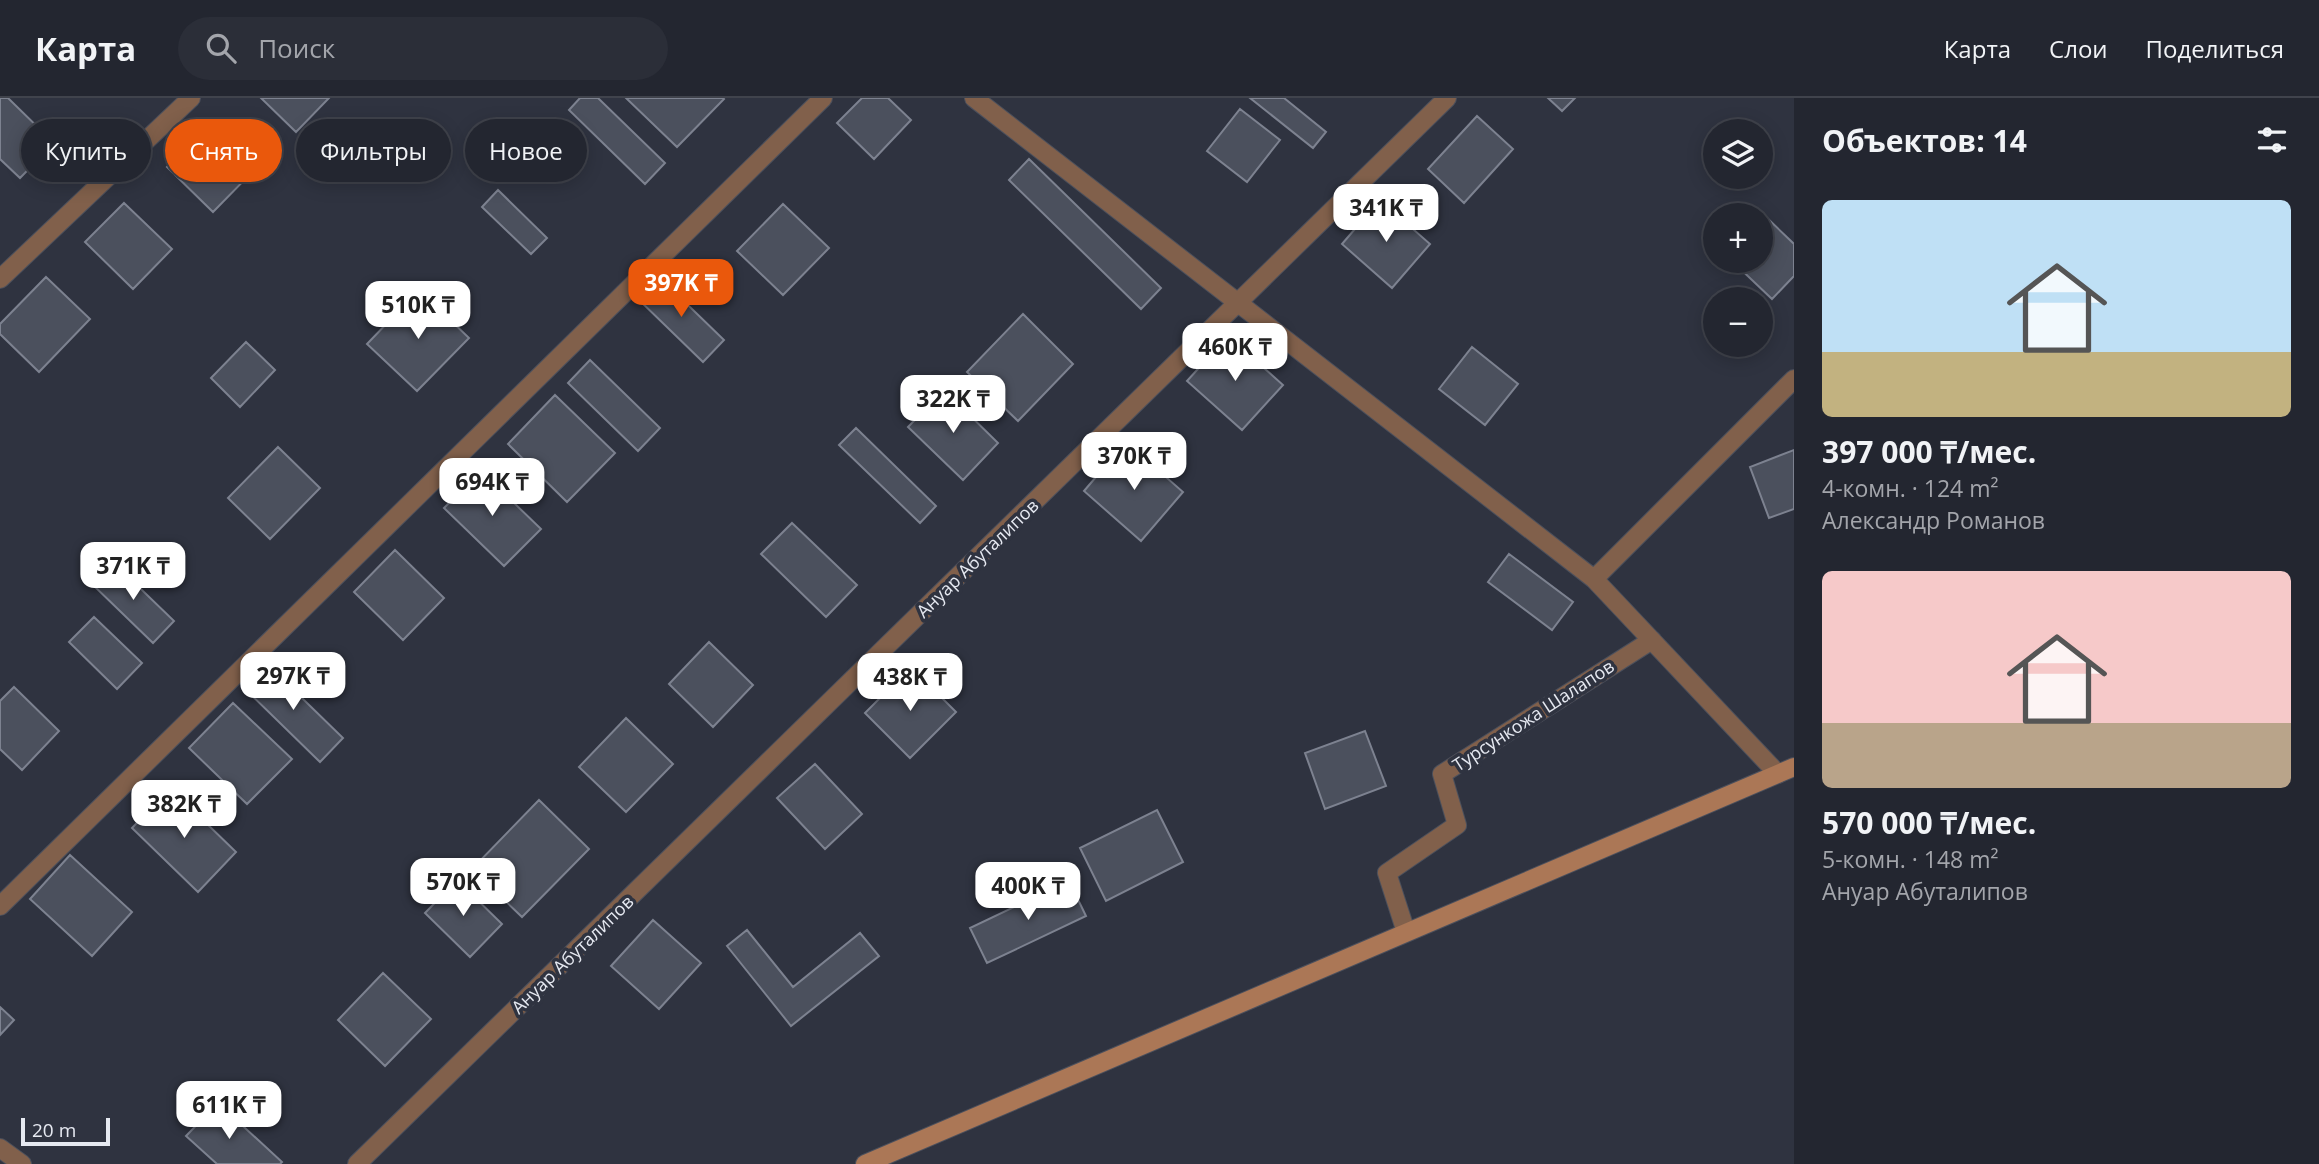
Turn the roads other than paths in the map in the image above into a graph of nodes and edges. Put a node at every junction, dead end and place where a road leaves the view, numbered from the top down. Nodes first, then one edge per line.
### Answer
1 (191, 98) edge
2 (823, 98) edge
3 (974, 98) edge
4 (1447, 98) edge
5 (0, 279) edge
6 (1237, 304) junction
7 (1794, 379) edge
8 (1594, 579) junction
9 (1652, 640) junction
10 (1786, 771) edge
11 (0, 906) edge
12 (1405, 932) junction
13 (0, 1148) edge
14 (22, 1164) edge
15 (357, 1164) edge
16 (865, 1164) edge

1 - 5 street
2 - 11 street
3 - 6 street
4 - 6 street, Ануар Абуталипов
6 - 8 street
6 - 15 street, Ануар Абуталипов
7 - 8 street
8 - 9 street
9 - 10 street
9 - 12 street, Турсункожа Шалапов
10 - 12 main road
12 - 16 main road
13 - 14 street

